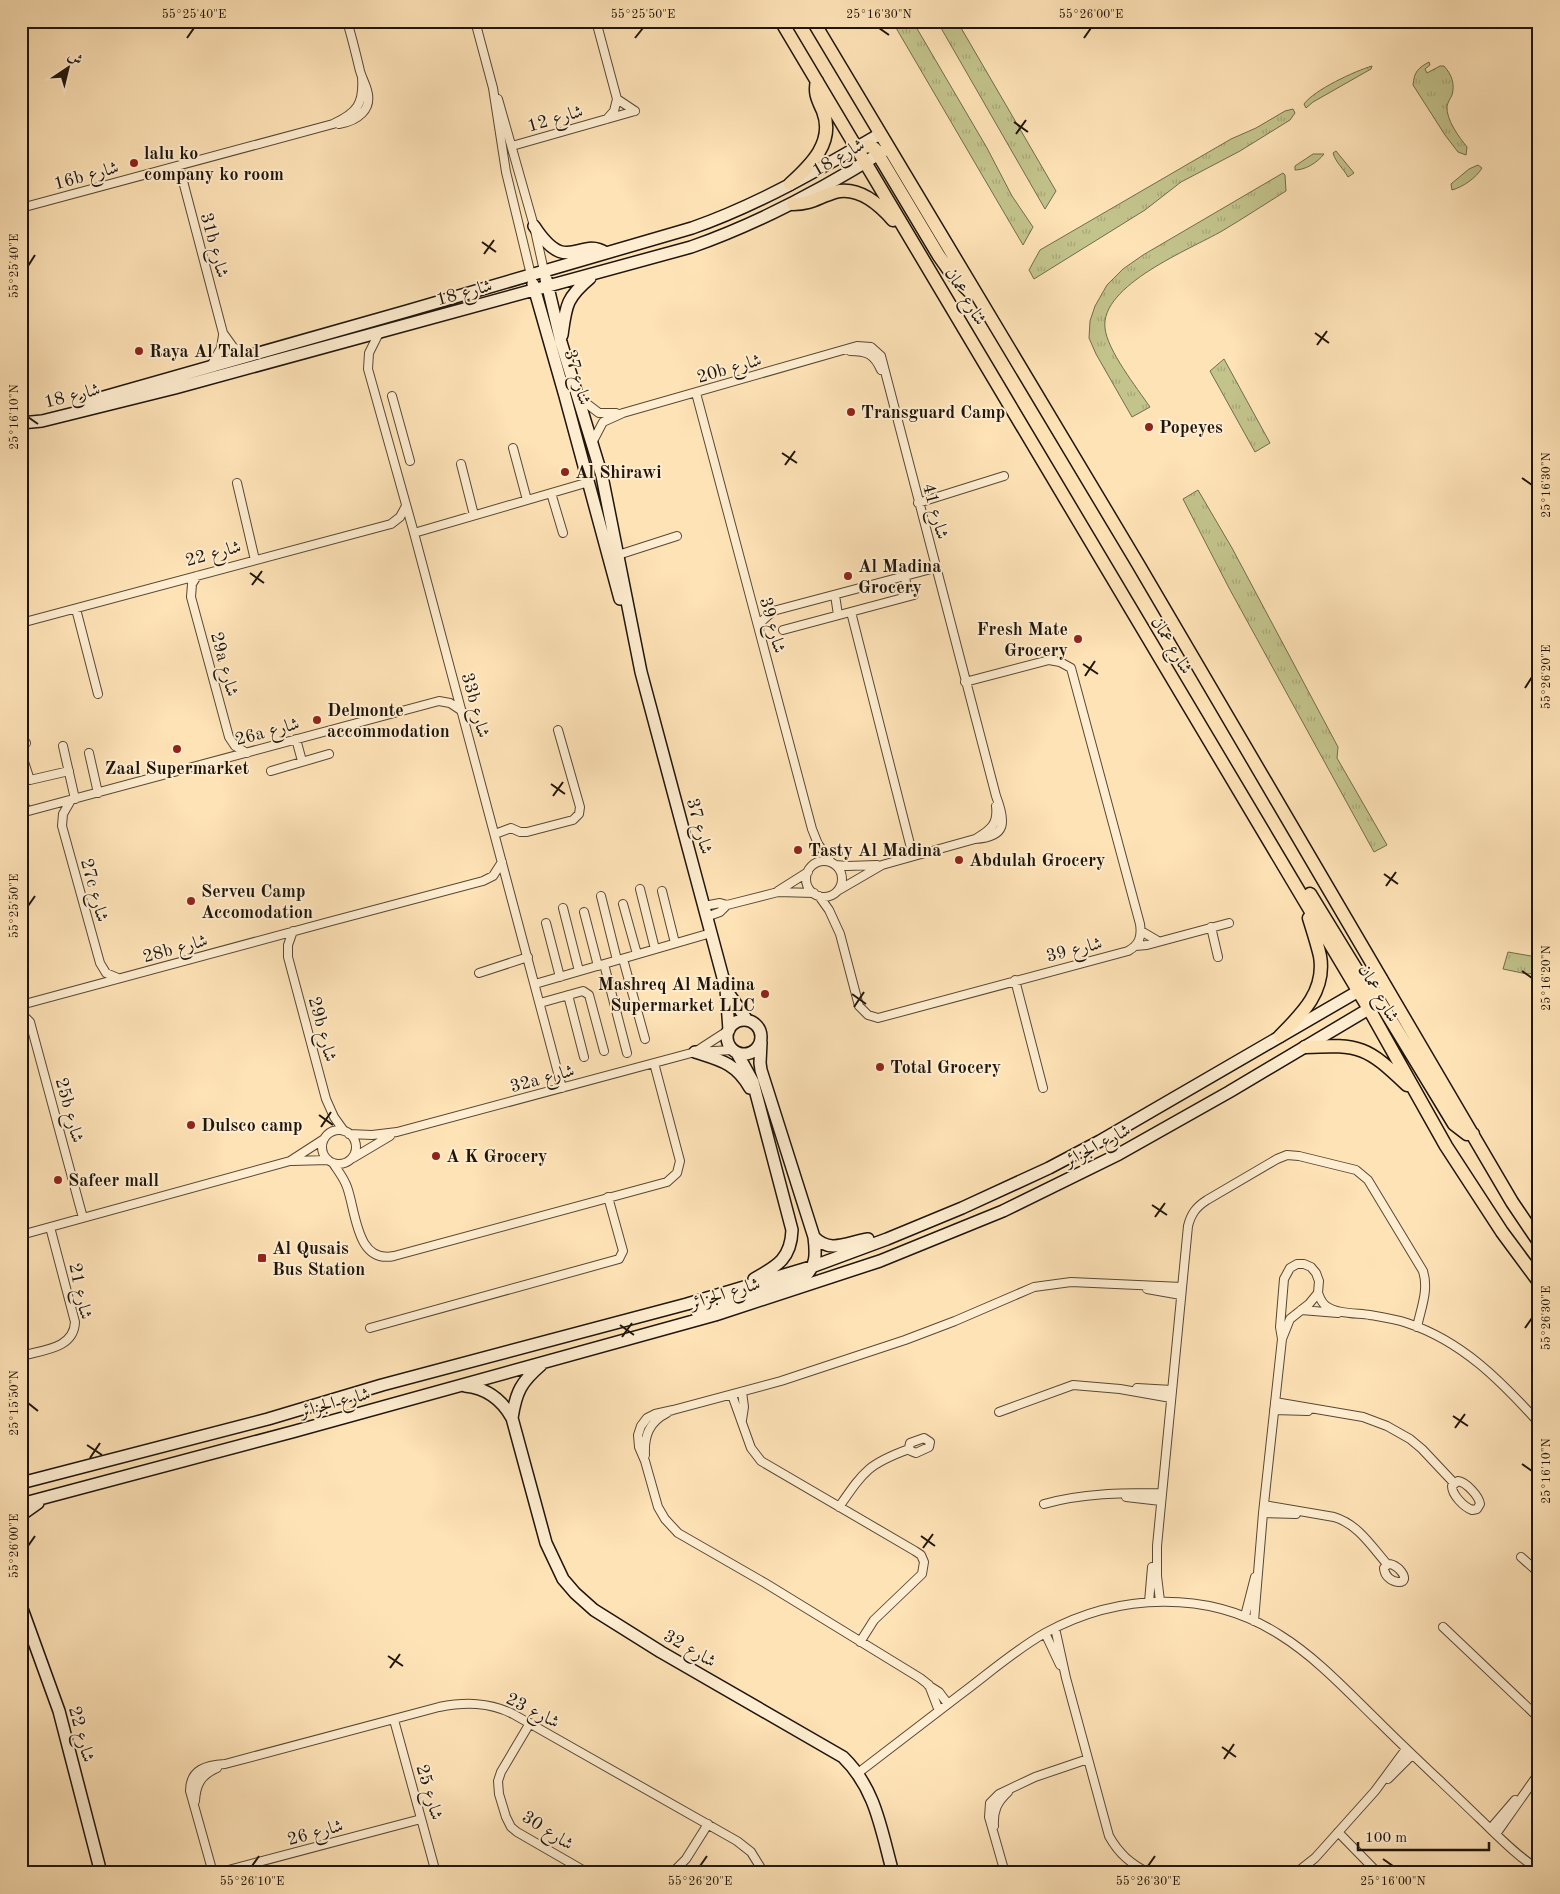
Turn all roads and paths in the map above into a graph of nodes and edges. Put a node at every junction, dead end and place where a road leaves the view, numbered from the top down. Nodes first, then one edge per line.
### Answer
1 (347, 21) edge
2 (475, 21) edge
3 (596, 21) edge
4 (781, 21) edge
5 (812, 21) edge
6 (817, 81) junction
7 (493, 88) junction
8 (617, 99) junction
9 (607, 118) junction
10 (880, 134) junction
11 (512, 146) junction
12 (856, 148) junction
13 (883, 151) junction
14 (866, 162) junction
15 (179, 166) junction
16 (790, 184) junction
17 (793, 204) junction
18 (21, 208) edge
19 (534, 226) junction
20 (906, 231) junction
21 (606, 253) junction
22 (544, 271) junction
23 (594, 274) junction
24 (531, 275) junction
25 (548, 287) junction
26 (534, 291) junction
27 (223, 333) junction
28 (379, 333) junction
29 (561, 342) junction
30 (844, 351) joint
31 (248, 355) junction
32 (211, 366) junction
33 (696, 392) junction
34 (392, 396) dead end
35 (578, 396) junction
36 (623, 413) junction
37 (26, 422) edge
38 (402, 429) junction
39 (387, 433) junction
40 (592, 443) junction
41 (513, 448) dead end
42 (410, 461) dead end
43 (461, 464) dead end
44 (1004, 476) dead end
45 (589, 482) junction
46 (236, 483) dead end
47 (551, 493) junction
48 (527, 500) junction
49 (918, 502) junction
50 (406, 506) junction
51 (474, 515) junction
52 (414, 533) junction
53 (563, 533) dead end
54 (677, 536) dead end
55 (618, 556) junction
56 (255, 560) junction
57 (935, 568) junction
58 (197, 576) junction
59 (905, 576) junction
60 (835, 595) junction
61 (76, 609) junction
62 (851, 612) junction
63 (838, 615) junction
64 (21, 623) edge
65 (759, 629) junction
66 (784, 630) dead end
67 (641, 672) junction
68 (965, 682) junction
69 (98, 694) dead end
70 (462, 711) junction
71 (558, 730) dead end
72 (296, 739) junction
73 (63, 746) dead end
74 (21, 753) edge
75 (88, 753) dead end
76 (247, 753) junction
77 (329, 754) dead end
78 (302, 761) junction
79 (69, 771) junction
80 (271, 771) dead end
81 (21, 792) edge
82 (98, 793) junction
83 (73, 799) junction
84 (24, 813) edge
85 (495, 834) junction
86 (913, 856) junction
87 (502, 862) junction
88 (1282, 863) junction
89 (833, 864) junction
90 (882, 865) junction
91 (808, 872) junction
92 (640, 889) dead end
93 (839, 890) junction
94 (662, 891) dead end
95 (778, 892) junction
96 (816, 894) junction
97 (601, 896) dead end
98 (1304, 902) junction
99 (623, 904) dead end
100 (563, 908) dead end
101 (584, 912) dead end
102 (705, 912) junction
103 (546, 923) dead end
104 (1229, 923) dead end
105 (1211, 927) junction
106 (293, 931) junction
107 (1141, 931) junction
108 (711, 932) junction
109 (1158, 941) junction
110 (675, 943) junction
111 (1135, 946) junction
112 (655, 949) junction
113 (637, 954) junction
114 (528, 957) junction
115 (1218, 957) dead end
116 (620, 959) junction
117 (601, 965) junction
118 (579, 971) junction
119 (479, 973) dead end
120 (560, 977) junction
121 (119, 979) junction
122 (1014, 980) junction
123 (535, 984) junction
124 (726, 989) junction
125 (1363, 990) junction
126 (1385, 991) junction
127 (568, 995) junction
128 (540, 1003) junction
129 (21, 1006) edge
130 (1369, 1009) junction
131 (21, 1013) edge
132 (747, 1020) junction
133 (729, 1030) junction
134 (1280, 1036) junction
135 (644, 1039) dead end
136 (761, 1042) junction
137 (1305, 1047) junction
138 (604, 1051) dead end
139 (695, 1052) junction
140 (735, 1052) junction
141 (627, 1053) dead end
142 (584, 1057) dead end
143 (654, 1063) junction
144 (562, 1088) junction
145 (1043, 1088) dead end
146 (1416, 1094) junction
147 (760, 1107) junction
148 (346, 1132) junction
149 (397, 1132) junction
150 (324, 1139) junction
151 (351, 1159) junction
152 (290, 1161) junction
153 (330, 1162) junction
154 (608, 1197) junction
155 (84, 1218) junction
156 (50, 1227) junction
157 (21, 1235) edge
158 (814, 1237) junction
159 (887, 1239) junction
160 (1539, 1242) edge
161 (814, 1266) junction
162 (1539, 1282) edge
163 (732, 1291) junction
164 (1182, 1291) junction
165 (1318, 1293) junction
166 (1301, 1310) junction
167 (1342, 1312) junction
168 (1417, 1327) junction
169 (370, 1328) dead end
170 (1282, 1339) junction
171 (580, 1352) junction
172 (21, 1356) edge
173 (545, 1362) junction
174 (460, 1386) junction
175 (742, 1392) junction
176 (1172, 1394) junction
177 (732, 1395) junction
178 (1274, 1406) junction
179 (999, 1412) dead end
180 (512, 1418) junction
181 (742, 1420) junction
182 (1539, 1423) edge
183 (909, 1449) dead end
184 (21, 1483) edge
185 (1454, 1483) dead end
186 (1162, 1497) junction
187 (46, 1498) junction
188 (21, 1504) edge
189 (1044, 1504) dead end
190 (839, 1507) junction
191 (1263, 1509) junction
192 (21, 1515) edge
193 (1157, 1546) junction
194 (1521, 1557) dead end
195 (1387, 1564) dead end
196 (1258, 1568) junction
197 (1539, 1573) edge
198 (1160, 1601) junction
199 (1149, 1602) junction
200 (21, 1606) edge
201 (1245, 1616) junction
202 (1254, 1621) junction
203 (1444, 1627) dead end
204 (1054, 1628) junction
205 (1044, 1634) junction
206 (860, 1642) junction
207 (1066, 1678) junction
208 (929, 1685) junction
209 (948, 1704) junction
210 (939, 1711) junction
211 (1539, 1718) edge
212 (394, 1720) junction
213 (530, 1723) junction
214 (1409, 1752) junction
215 (1088, 1759) junction
216 (858, 1773) junction
217 (1539, 1773) edge
218 (422, 1819) junction
219 (708, 1824) junction
220 (1493, 1831) junction
221 (1338, 1832) junction
222 (1539, 1870) edge
223 (101, 1873) edge
224 (213, 1873) edge
225 (217, 1873) edge
226 (436, 1873) edge
227 (588, 1873) edge
228 (672, 1873) edge
229 (764, 1873) edge
230 (893, 1873) edge
231 (1005, 1873) edge
232 (1149, 1873) edge
233 (1296, 1873) edge
234 (1378, 1873) edge

1 - 15 street, 16b شارع
2 - 7 street, شارع 37
3 - 8 street
4 - 6 main road, شارع عمان
5 - 10 main road, شارع عمان
6 - 12 main road, شارع عمان
6 - 16 main road
7 - 11 street, شارع 37
7 - 24 street, شارع 37
8 - 9 street, شارع 12
8 - 9 street, شارع 12
9 - 11 street, شارع 12
10 - 12 street, شارع 18
10 - 13 main road, شارع عمان
11 - 19 street, شارع 37
12 - 13 main road
12 - 14 main road, شارع عمان
12 - 16 street, شارع 18
13 - 14 street, شارع 18
13 - 126 main road, شارع عمان
14 - 17 street, شارع 18
14 - 20 main road, شارع عمان
15 - 18 street, 16b شارع
15 - 27 street, 31b شارع
16 - 21 street, شارع 18
17 - 20 main road
17 - 23 street, شارع 18
19 - 21 street
19 - 22 street, شارع 37
20 - 88 main road, شارع عمان
21 - 22 street, شارع 18
22 - 24 street, شارع 18
22 - 25 street, شارع 37
23 - 25 street, شارع 18
23 - 29 street
24 - 26 street, شارع 37
24 - 31 street, شارع 18
25 - 26 street, شارع 18
25 - 29 street, شارع 37
26 - 28 street, شارع 18
26 - 45 street, شارع 37
27 - 31 street, 31b شارع
27 - 32 street
28 - 37 street, شارع 18
28 - 39 street, 33b شارع
29 - 35 street, شارع 37
30 - 33 street, 20b شارع
30 - 49 street, شارع 41
31 - 32 street, شارع 18
32 - 37 street, شارع 18
33 - 36 street, 20b شارع
33 - 65 street, شارع 39
34 - 38 street
35 - 36 street, 20b شارع
35 - 40 street, شارع 37
36 - 40 street, 20b شارع
38 - 39 street
38 - 42 street
39 - 50 street, 33b شارع
40 - 55 street, شارع 37
41 - 48 street
43 - 51 street
44 - 49 street
45 - 47 street
45 - 67 street, شارع 37
46 - 56 street
47 - 48 street
47 - 53 street
48 - 51 street
49 - 57 street, شارع 41
50 - 52 street, 33b شارع
50 - 56 street, شارع 22
51 - 52 street
52 - 70 street, 33b شارع
54 - 55 street
55 - 67 street, شارع 37
56 - 58 street, شارع 22
57 - 59 street
57 - 68 street, شارع 41
58 - 61 street, شارع 22
58 - 76 street, 29a شارع
59 - 60 street
59 - 62 street
60 - 63 street
60 - 65 street
61 - 64 street, شارع 22
61 - 69 street
62 - 63 street
62 - 86 street
63 - 66 street
65 - 89 street, شارع 39
67 - 102 street, شارع 37
68 - 86 street, شارع 41
68 - 107 street
70 - 72 street, 26a شارع
70 - 85 street, 33b شارع
71 - 85 street
72 - 76 street, 26a شارع
72 - 78 street
73 - 79 street
74 - 79 street
75 - 82 street
76 - 82 street, 26a شارع
77 - 78 street
78 - 80 street
79 - 83 street
81 - 84 street
82 - 83 street, 26a شارع
83 - 84 street, 26a شارع
83 - 121 street, 27c شارع
85 - 87 street, 33b شارع
86 - 90 street
87 - 106 street, 28b شارع
87 - 114 street, 33b شارع
88 - 98 main road, شارع عمان
88 - 125 main road
89 - 90 street
89 - 91 street
89 - 93 street
90 - 93 street
91 - 95 street
91 - 96 street
92 - 112 street
93 - 96 street
94 - 110 street
95 - 96 street
95 - 102 street
96 - 122 street, شارع 39
97 - 116 street
98 - 125 main road, شارع عمان
98 - 134 main road
99 - 113 street
100 - 118 street
101 - 117 street
102 - 108 street, شارع 37
103 - 120 street
104 - 105 street, شارع 39
105 - 109 street, شارع 39
105 - 115 street
106 - 121 street, 28b شارع
106 - 148 street, 29b شارع
107 - 109 street
107 - 111 street
108 - 110 street
108 - 124 street, شارع 37
109 - 111 street, شارع 39
110 - 112 street
111 - 122 street, شارع 39
112 - 113 street
113 - 116 street
114 - 119 street
114 - 123 street, 33b شارع
116 - 117 street
116 - 135 street
117 - 118 street
117 - 141 street
118 - 120 street
120 - 123 street
121 - 129 street, 28b شارع
122 - 145 street
123 - 128 street, 33b شارع
124 - 132 street, شارع 37
124 - 133 street, شارع 37
125 - 126 main road
125 - 130 main road, شارع عمان
125 - 134 street, شارع الجزائر
126 - 130 street, شارع الجزائر
126 - 160 main road, شارع عمان
127 - 128 street
127 - 138 street
127 - 142 street
128 - 144 street, 33b شارع
130 - 137 street, شارع الجزائر
130 - 146 main road, شارع عمان
131 - 155 street, 25b شارع
132 - 133 street
132 - 136 street
133 - 139 street, 32a شارع
133 - 140 street
134 - 159 street, شارع الجزائر
136 - 140 street
136 - 158 street
137 - 146 main road
137 - 171 street, شارع الجزائر
139 - 140 street, 32a شارع
139 - 143 street, 32a شارع
139 - 147 street
140 - 147 street
143 - 144 street, 32a شارع
143 - 154 street
144 - 149 street, 32a شارع
146 - 162 main road, شارع عمان
147 - 163 street
148 - 149 street, 32a شارع
148 - 150 street
148 - 151 street
149 - 151 street, 32a شارع
150 - 152 street
150 - 153 street
151 - 153 street
152 - 153 street
152 - 155 street
153 - 154 street
154 - 169 street
155 - 156 street
156 - 157 street
156 - 172 street, شارع 21
158 - 159 street
158 - 161 street
159 - 161 street, شارع الجزائر
161 - 163 street, شارع الجزائر
161 - 171 street
163 - 184 street, شارع الجزائر
164 - 168 street
164 - 175 street
164 - 176 street
165 - 166 street
165 - 167 street
165 - 170 street
166 - 167 street
166 - 170 street
167 - 168 street
168 - 182 street
170 - 178 street
171 - 173 street, شارع الجزائر
173 - 174 street, شارع الجزائر
173 - 180 street, شارع 32
174 - 180 street, شارع 32
174 - 187 street, شارع الجزائر
175 - 177 street
175 - 181 street
176 - 179 street
176 - 186 street
177 - 181 street
177 - 206 street
178 - 185 street
178 - 191 street
180 - 216 street, شارع 32
181 - 190 street
183 - 190 street
186 - 189 street
186 - 193 street
187 - 188 street, شارع الجزائر
187 - 192 street
190 - 206 street
191 - 195 street
191 - 196 street
193 - 198 street
193 - 199 street
194 - 197 street
196 - 201 street
196 - 202 street
198 - 199 street
198 - 201 street
199 - 204 street
200 - 223 street, شارع 22
201 - 202 street
202 - 214 street
203 - 211 street
204 - 205 street
204 - 207 street
205 - 207 street
205 - 209 street
206 - 208 street
207 - 215 street
208 - 209 street
208 - 210 street
209 - 210 street
210 - 216 street
212 - 213 street, شارع 23
212 - 218 street, شارع 25
212 - 224 street, شارع 23
213 - 219 street, شارع 23
213 - 227 street, شارع 30
214 - 220 street
214 - 221 street
215 - 231 street
215 - 232 street
216 - 230 street, شارع 32
217 - 220 street
218 - 225 street, شارع 26
218 - 226 street, شارع 25
219 - 228 street
219 - 229 street, شارع 23
220 - 222 street
221 - 233 street
221 - 234 street

